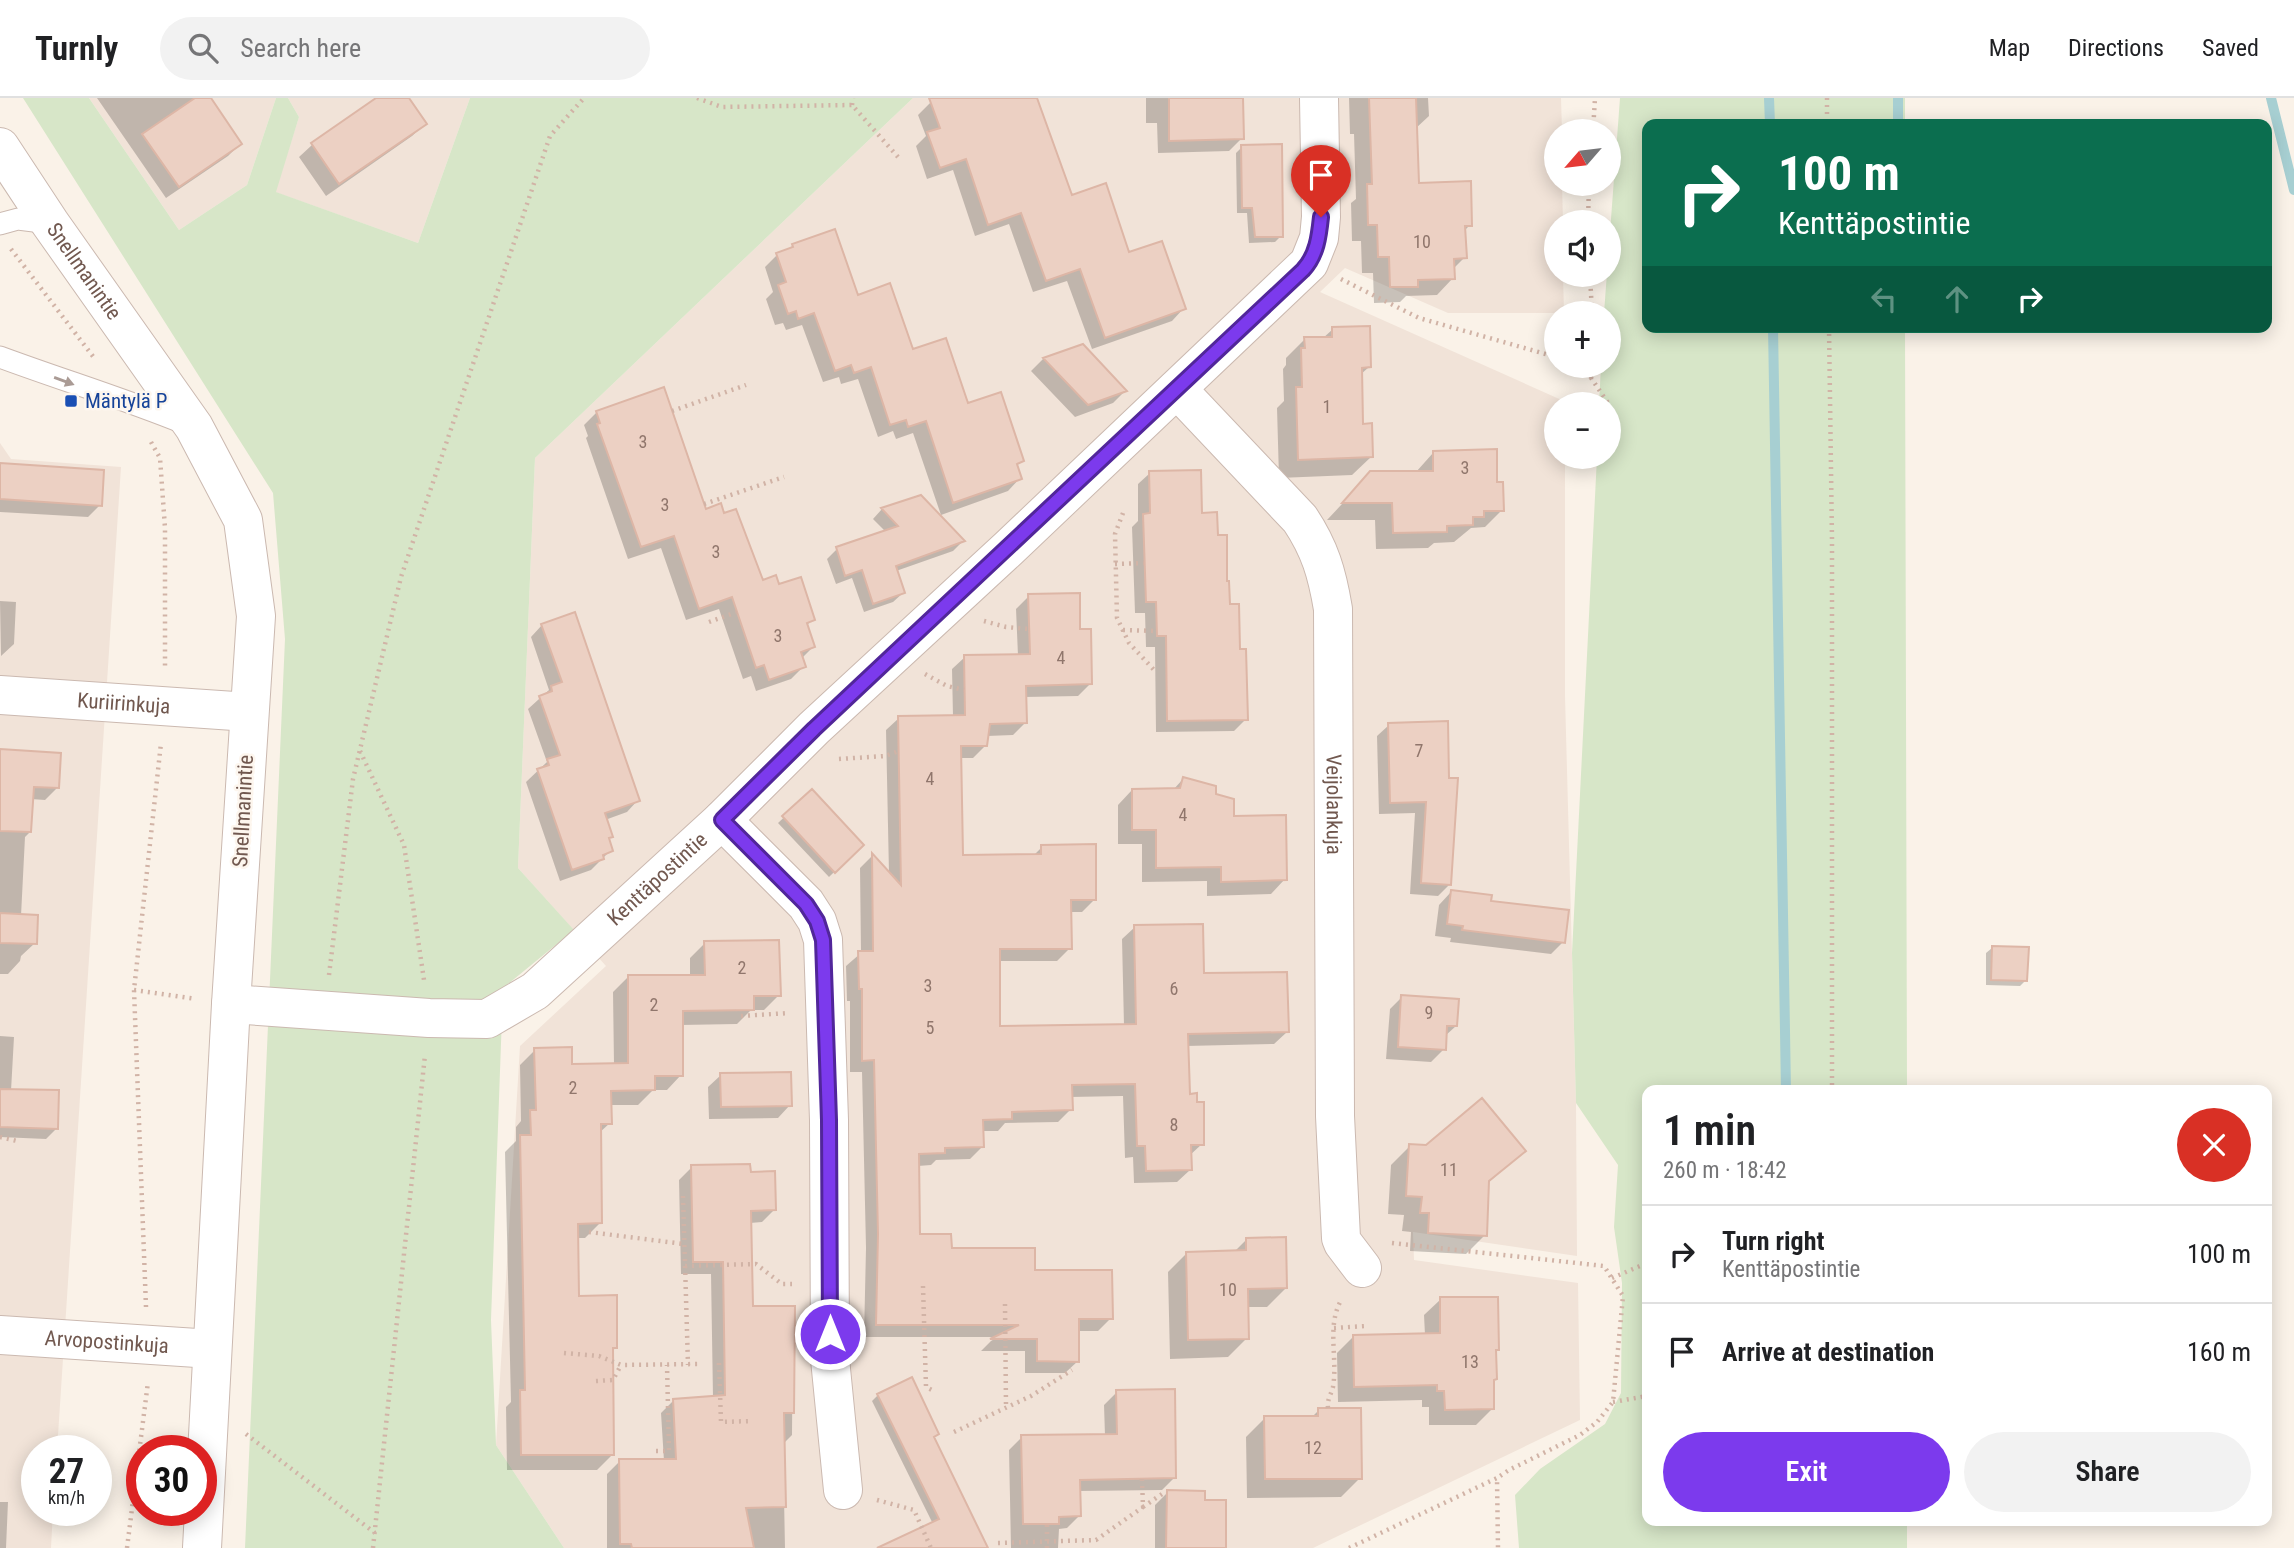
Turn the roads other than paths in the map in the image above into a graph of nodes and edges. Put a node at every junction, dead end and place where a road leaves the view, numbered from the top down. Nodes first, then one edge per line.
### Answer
1 (1319, 98) edge
2 (0, 147) edge
3 (50, 223) junction
4 (0, 225) edge
5 (0, 357) edge
6 (1177, 389) junction
7 (194, 427) junction
8 (0, 695) edge
9 (249, 712) junction
10 (722, 820) junction
11 (231, 1004) junction
12 (1352, 1253) road end
13 (0, 1335) edge
14 (212, 1349) junction
15 (843, 1490) road end
16 (201, 1548) edge

1 - 6 street, Kenttäpostintie
2 - 3 street, Snellmanintie
3 - 4 lane
3 - 7 street, Snellmanintie
5 -> 7 lane
6 - 10 street, Kenttäpostintie
6 - 12 street, Veijolankuja
7 - 9 street, Snellmanintie
8 - 9 street, Kuriirinkuja
9 - 11 street, Snellmanintie
10 - 11 street, Kenttäpostintie
10 - 15 street
11 - 14 street, Snellmanintie
13 - 14 street, Arvopostinkuja
14 - 16 street, Snellmanintie

